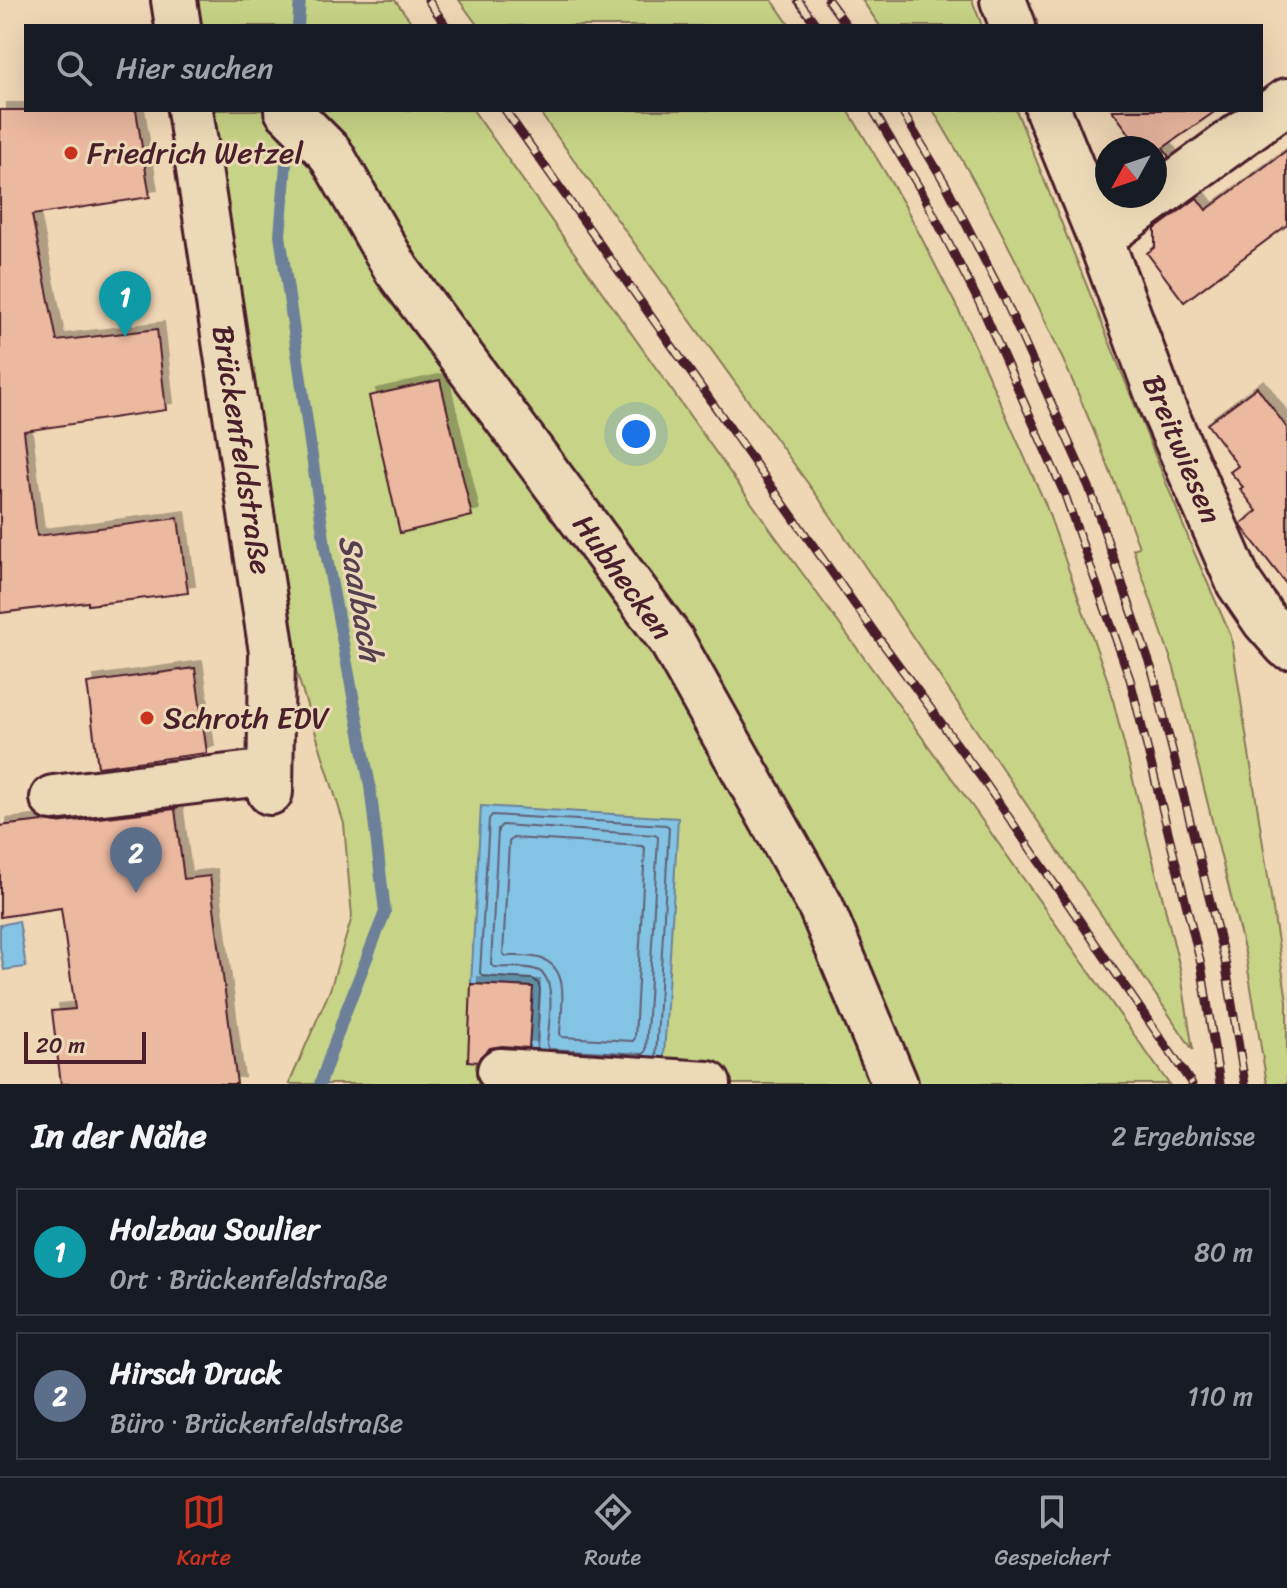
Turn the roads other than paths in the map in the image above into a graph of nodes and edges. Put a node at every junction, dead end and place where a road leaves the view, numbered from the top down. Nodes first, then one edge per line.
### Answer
1 (1003, 0) edge
2 (1012, 24) edge
3 (1287, 101) edge
4 (190, 112) edge
5 (289, 112) edge
6 (1049, 112) edge
7 (1100, 238) junction
8 (1287, 646) edge
9 (53, 798) dead end
10 (500, 1071) dead end
11 (708, 1084) edge
12 (895, 1084) edge

1 - 2 street
3 - 7 street
4 - 9 street, Brückenfeldstraße
5 - 12 street, Hubhecken
6 - 7 street, Breitwiesen
7 - 8 street, Breitwiesen
10 - 11 street

